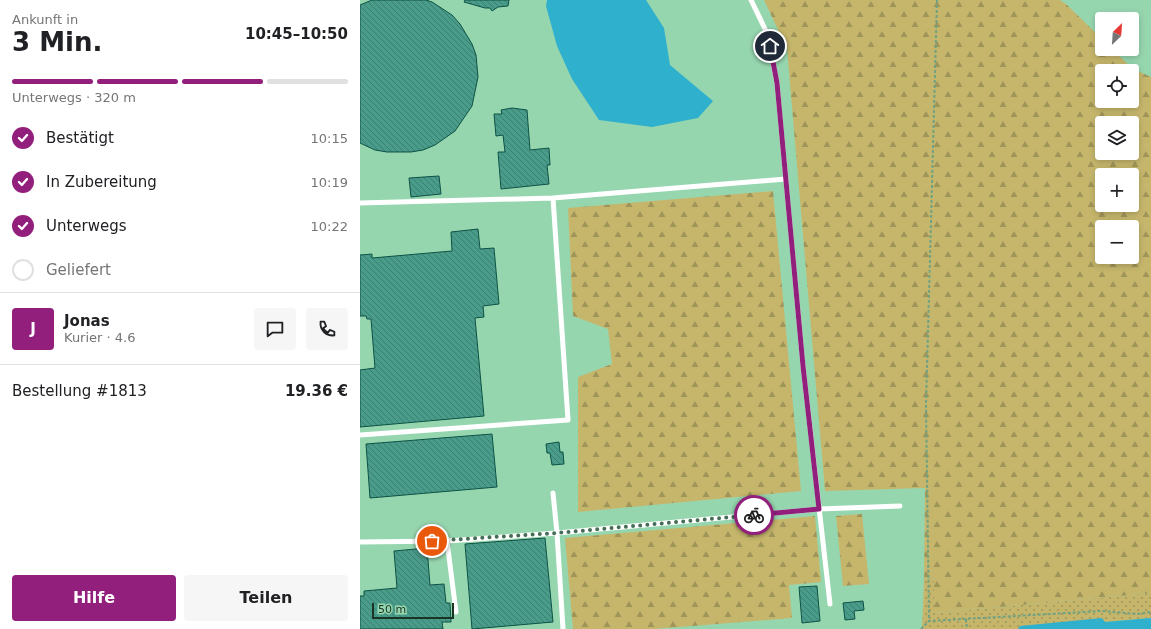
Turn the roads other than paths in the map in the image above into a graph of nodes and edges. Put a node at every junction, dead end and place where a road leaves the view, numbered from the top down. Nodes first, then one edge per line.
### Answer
1 (751, 0) edge
2 (786, 179) junction
3 (553, 198) junction
4 (360, 203) edge
5 (360, 435) edge
6 (553, 493) dead end
7 (900, 506) dead end
8 (819, 509) junction
9 (557, 533) junction
10 (447, 541) junction
11 (360, 542) edge
12 (830, 604) dead end
13 (456, 612) dead end
14 (563, 629) edge

1 - 2 lane
2 - 3 lane
2 - 8 lane
3 - 4 lane
3 - 5 lane
6 - 9 lane
7 - 8 lane
8 - 9 lane
8 - 12 lane
9 - 10 lane
9 - 14 lane
10 - 11 lane
10 - 13 lane

